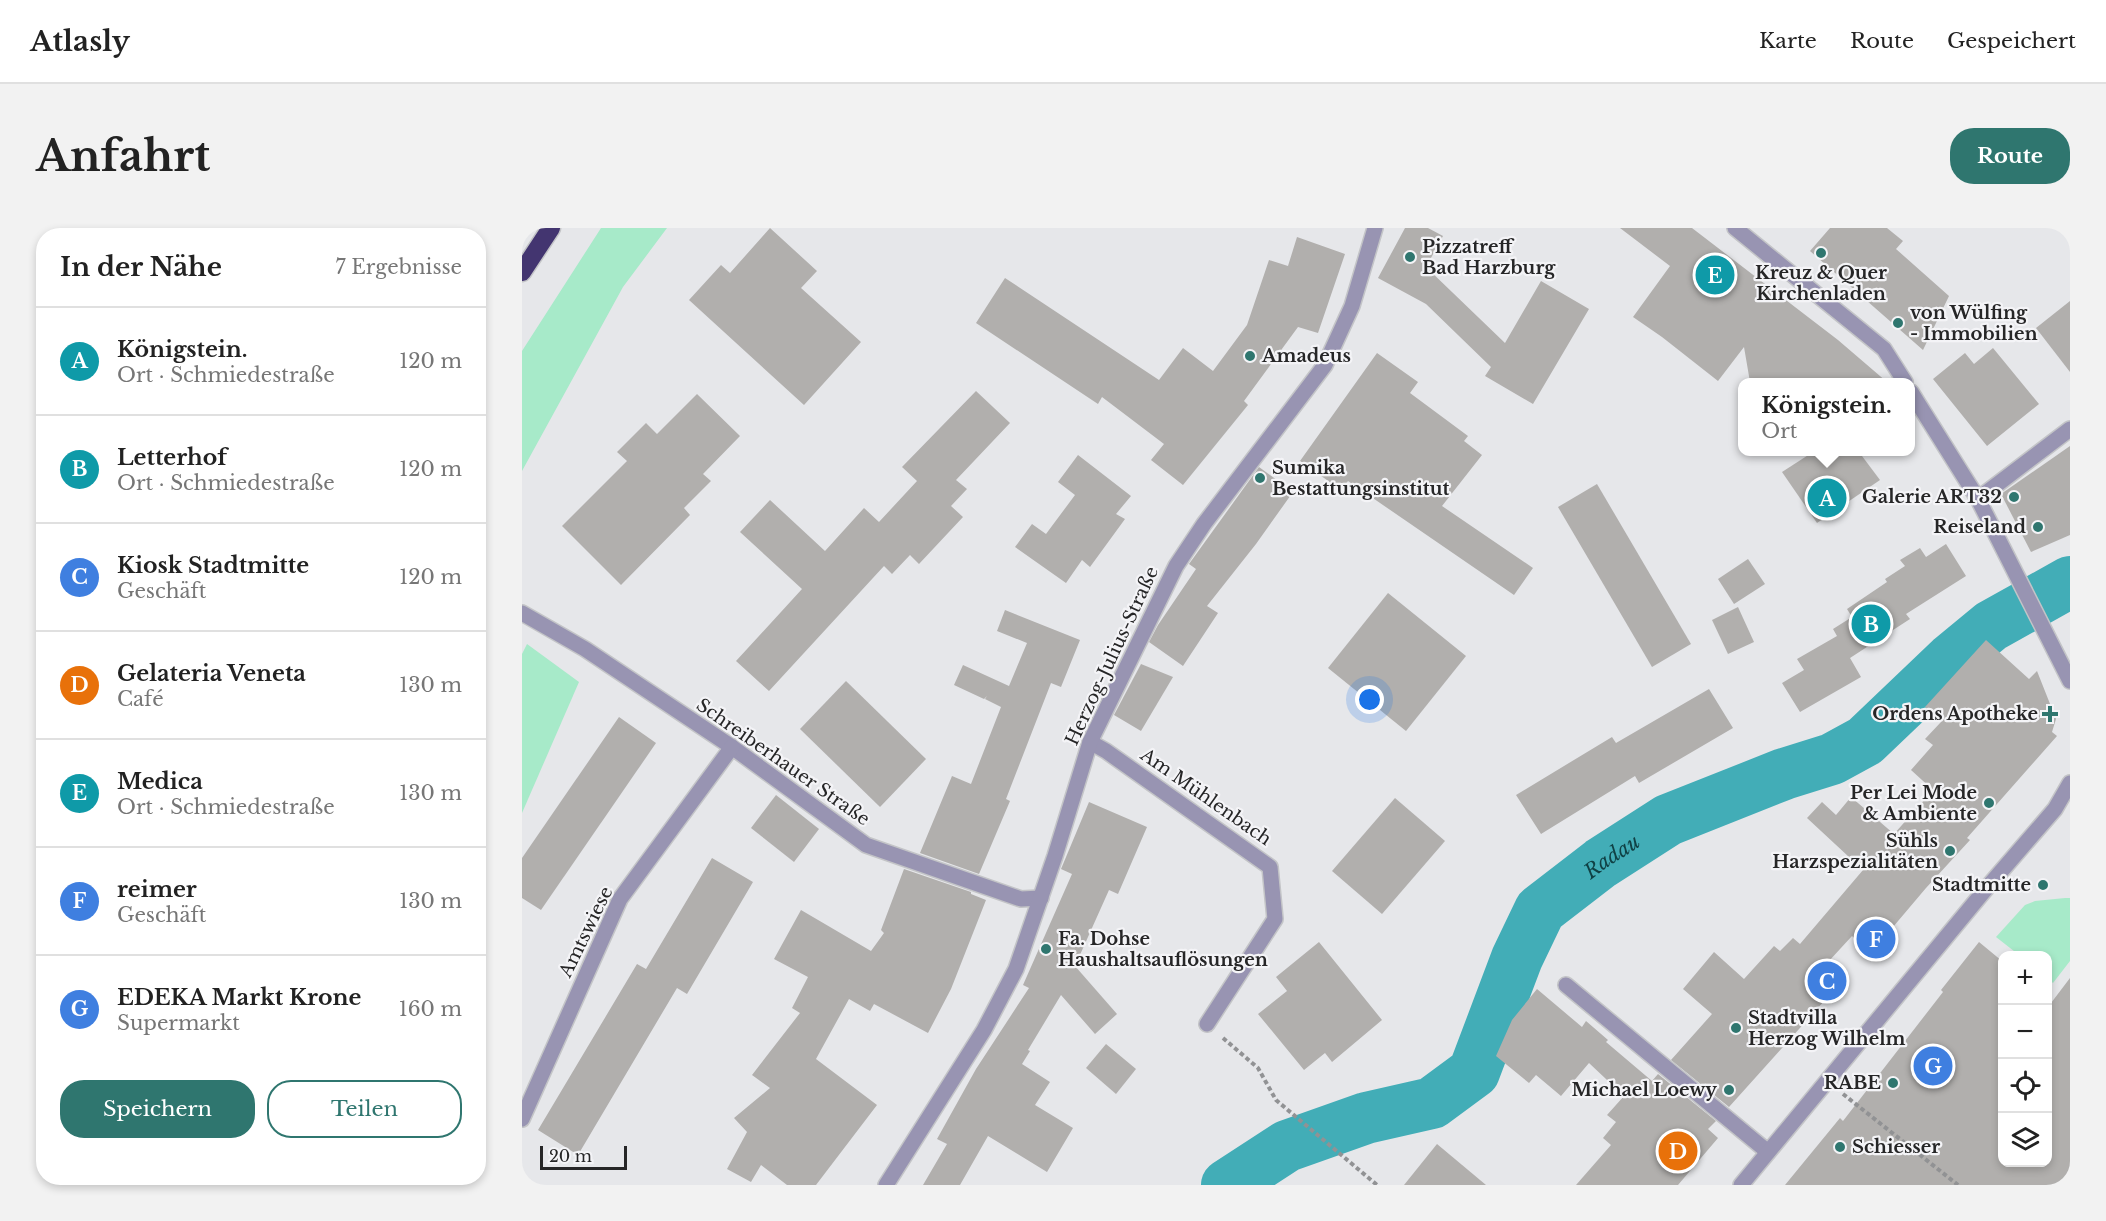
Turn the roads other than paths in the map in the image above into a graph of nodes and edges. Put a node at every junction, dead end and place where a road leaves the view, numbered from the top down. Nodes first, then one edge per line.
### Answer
1 (550, 228) edge
2 (1375, 228) edge
3 (1735, 228) edge
4 (522, 272) edge
5 (1903, 378) edge
6 (1915, 398) edge
7 (2070, 429) edge
8 (1978, 499) junction
9 (522, 613) edge
10 (2070, 681) edge
11 (1090, 742) junction
12 (732, 747) junction
13 (2070, 783) edge
14 (2070, 803) edge
15 (2055, 809) junction
16 (1041, 898) junction
17 (1566, 985) dead end
18 (1207, 1024) road end
19 (522, 1119) edge
20 (1768, 1152) junction
21 (886, 1185) edge
22 (1741, 1185) edge

1 - 4 highway
2 - 11 street, Herzog-Julius-Straße
3 - 5 street
6 - 8 street
7 - 8 street
8 - 10 street
9 - 12 street, Schreiberhauer Straße
11 - 16 street, Herzog-Julius-Straße
11 - 18 street, Am Mühlenbach
12 - 16 street, Schreiberhauer Straße
12 - 19 street, Amtswiese
13 - 15 street
14 - 15 street
15 - 20 street
16 - 21 street, Herzog-Julius-Straße
17 - 20 street
20 - 22 street

